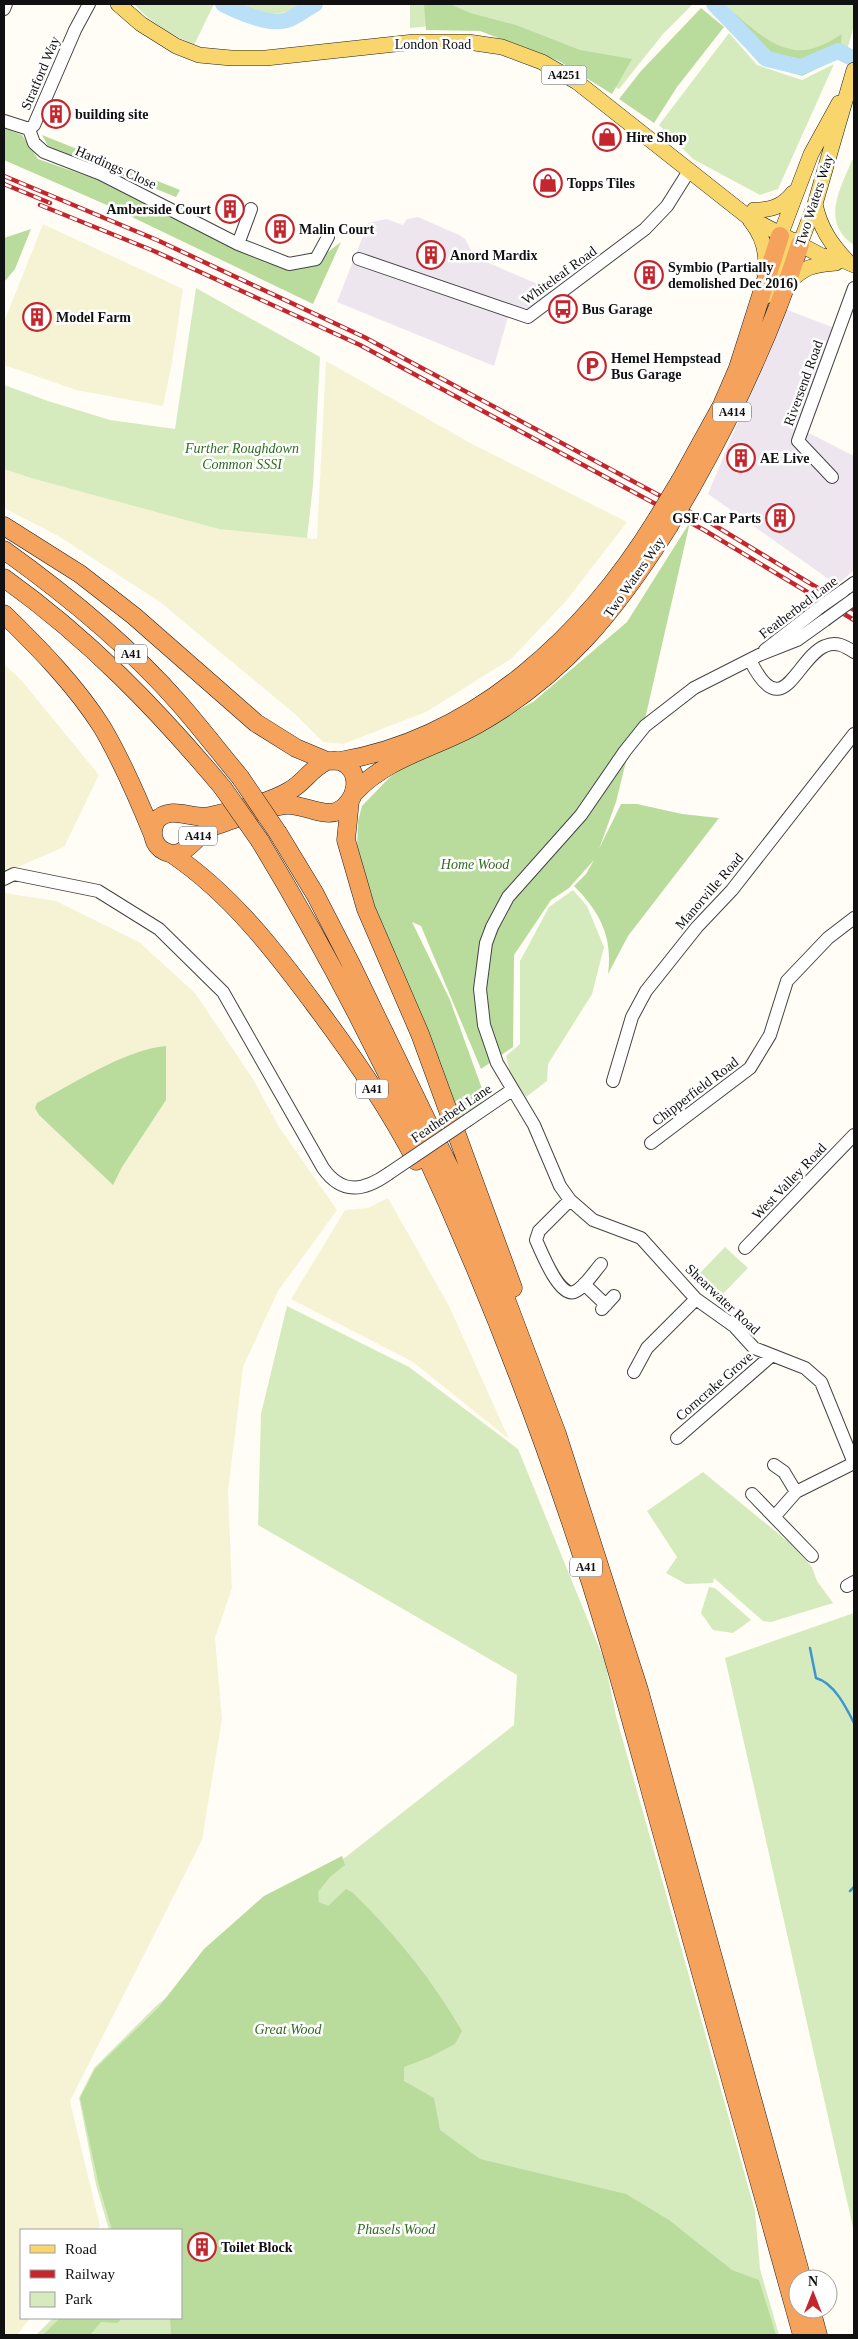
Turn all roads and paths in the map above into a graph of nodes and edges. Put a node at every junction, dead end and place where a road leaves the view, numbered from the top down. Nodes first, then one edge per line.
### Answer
1 (6, 4) edge
2 (89, 4) edge
3 (118, 4) edge
4 (4, 9) edge
5 (854, 70) edge
6 (849, 87) junction
7 (4, 121) edge
8 (29, 129) junction
9 (836, 132) junction
10 (688, 171) junction
11 (797, 187) junction
12 (815, 204) junction
13 (251, 209) dead end
14 (751, 214) junction
15 (791, 235) junction
16 (328, 237) dead end
17 (238, 244) junction
18 (359, 259) dead end
19 (847, 262) edge
20 (786, 285) junction
21 (854, 288) edge
22 (758, 311) junction
23 (832, 477) dead end
24 (685, 485) junction
25 (663, 523) junction
26 (4, 526) edge
27 (4, 550) edge
28 (4, 578) edge
29 (854, 582) edge
30 (854, 599) edge
31 (4, 614) edge
32 (854, 652) edge
33 (755, 658) junction
34 (854, 734) edge
35 (334, 761) junction
36 (353, 796) junction
37 (153, 835) junction
38 (172, 854) junction
39 (4, 879) edge
40 (853, 920) edge
41 (613, 1081) dead end
42 (512, 1090) junction
43 (854, 1134) edge
44 (651, 1143) dead end
45 (570, 1200) junction
46 (454, 1223) junction
47 (745, 1248) dead end
48 (601, 1264) dead end
49 (584, 1284) junction
50 (696, 1299) junction
51 (607, 1303) dead end
52 (772, 1356) junction
53 (634, 1372) dead end
54 (557, 1434) junction
55 (677, 1438) dead end
56 (854, 1463) edge
57 (774, 1465) dead end
58 (796, 1492) junction
59 (752, 1494) dead end
60 (775, 1516) junction
61 (812, 1556) dead end
62 (799, 2269) edge
63 (813, 2319) edge
64 (802, 2335) edge
65 (818, 2335) edge

1 - 4 street
2 - 8 street, Stratford Way
3 - 10 main road, London Road / A4251
5 - 6 main road, Two Waters Way / A414
6 - 9 main road, Two Waters Way / A414
6 - 11 main road, Two Waters Way / A414
7 - 8 street, Stratford Way
8 - 17 street, Hardings Close
9 - 12 main road, Two Waters Way / A414
9 - 15 main road
10 - 14 main road, London Road
10 - 18 street, Whiteleaf Road
11 - 14 main road
11 - 15 main road, Two Waters Way / A414
12 - 15 main road, Two Waters Way / A414
12 - 19 main road
13 - 17 street
14 - 15 main road, London Road
14 - 22 main road
15 - 19 main road, London Road
15 - 20 highway, Two Waters Way / A414
15 - 22 highway, Two Waters Way / A414
16 - 17 street, Hardings Close
19 - 20 main road
20 - 24 highway, Two Waters Way / A414
21 - 23 street, Riversend Road
22 - 24 highway, Two Waters Way / A414
24 - 25 highway, Two Waters Way / A414, bridge
25 - 35 highway, Two Waters Way / A414
25 - 36 highway, Two Waters Way / A414
26 - 35 highway
27 - 54 highway, A41, bridge
28 - 46 highway, A41, bridge
29 - 33 street, Featherbed Lane, bridge
30 - 33 street, Featherbed Lane, bridge
31 - 37 highway
32 - 33 street
33 - 42 street, Featherbed Lane
34 - 41 street, Manorville Road
35 - 36 highway
35 - 37 highway, A414
36 - 38 highway, A414
36 - 54 highway
37 - 38 highway, A414
38 - 46 highway, A41
39 - 42 street, Featherbed Lane, bridge
40 - 44 street, Chipperfield Road
42 - 45 street, Shearwater Road
43 - 47 street, West Valley Road
45 - 49 street
45 - 50 street, Shearwater Road
46 - 64 highway, A41
48 - 49 street
49 - 51 street
50 - 52 street, Shearwater Road
50 - 53 street
52 - 55 street, Corncrake Grove
52 - 56 street, Shearwater Road
54 - 62 highway, A41
56 - 58 street
57 - 58 street
58 - 60 street
59 - 60 street
60 - 61 street
63 - 65 highway

